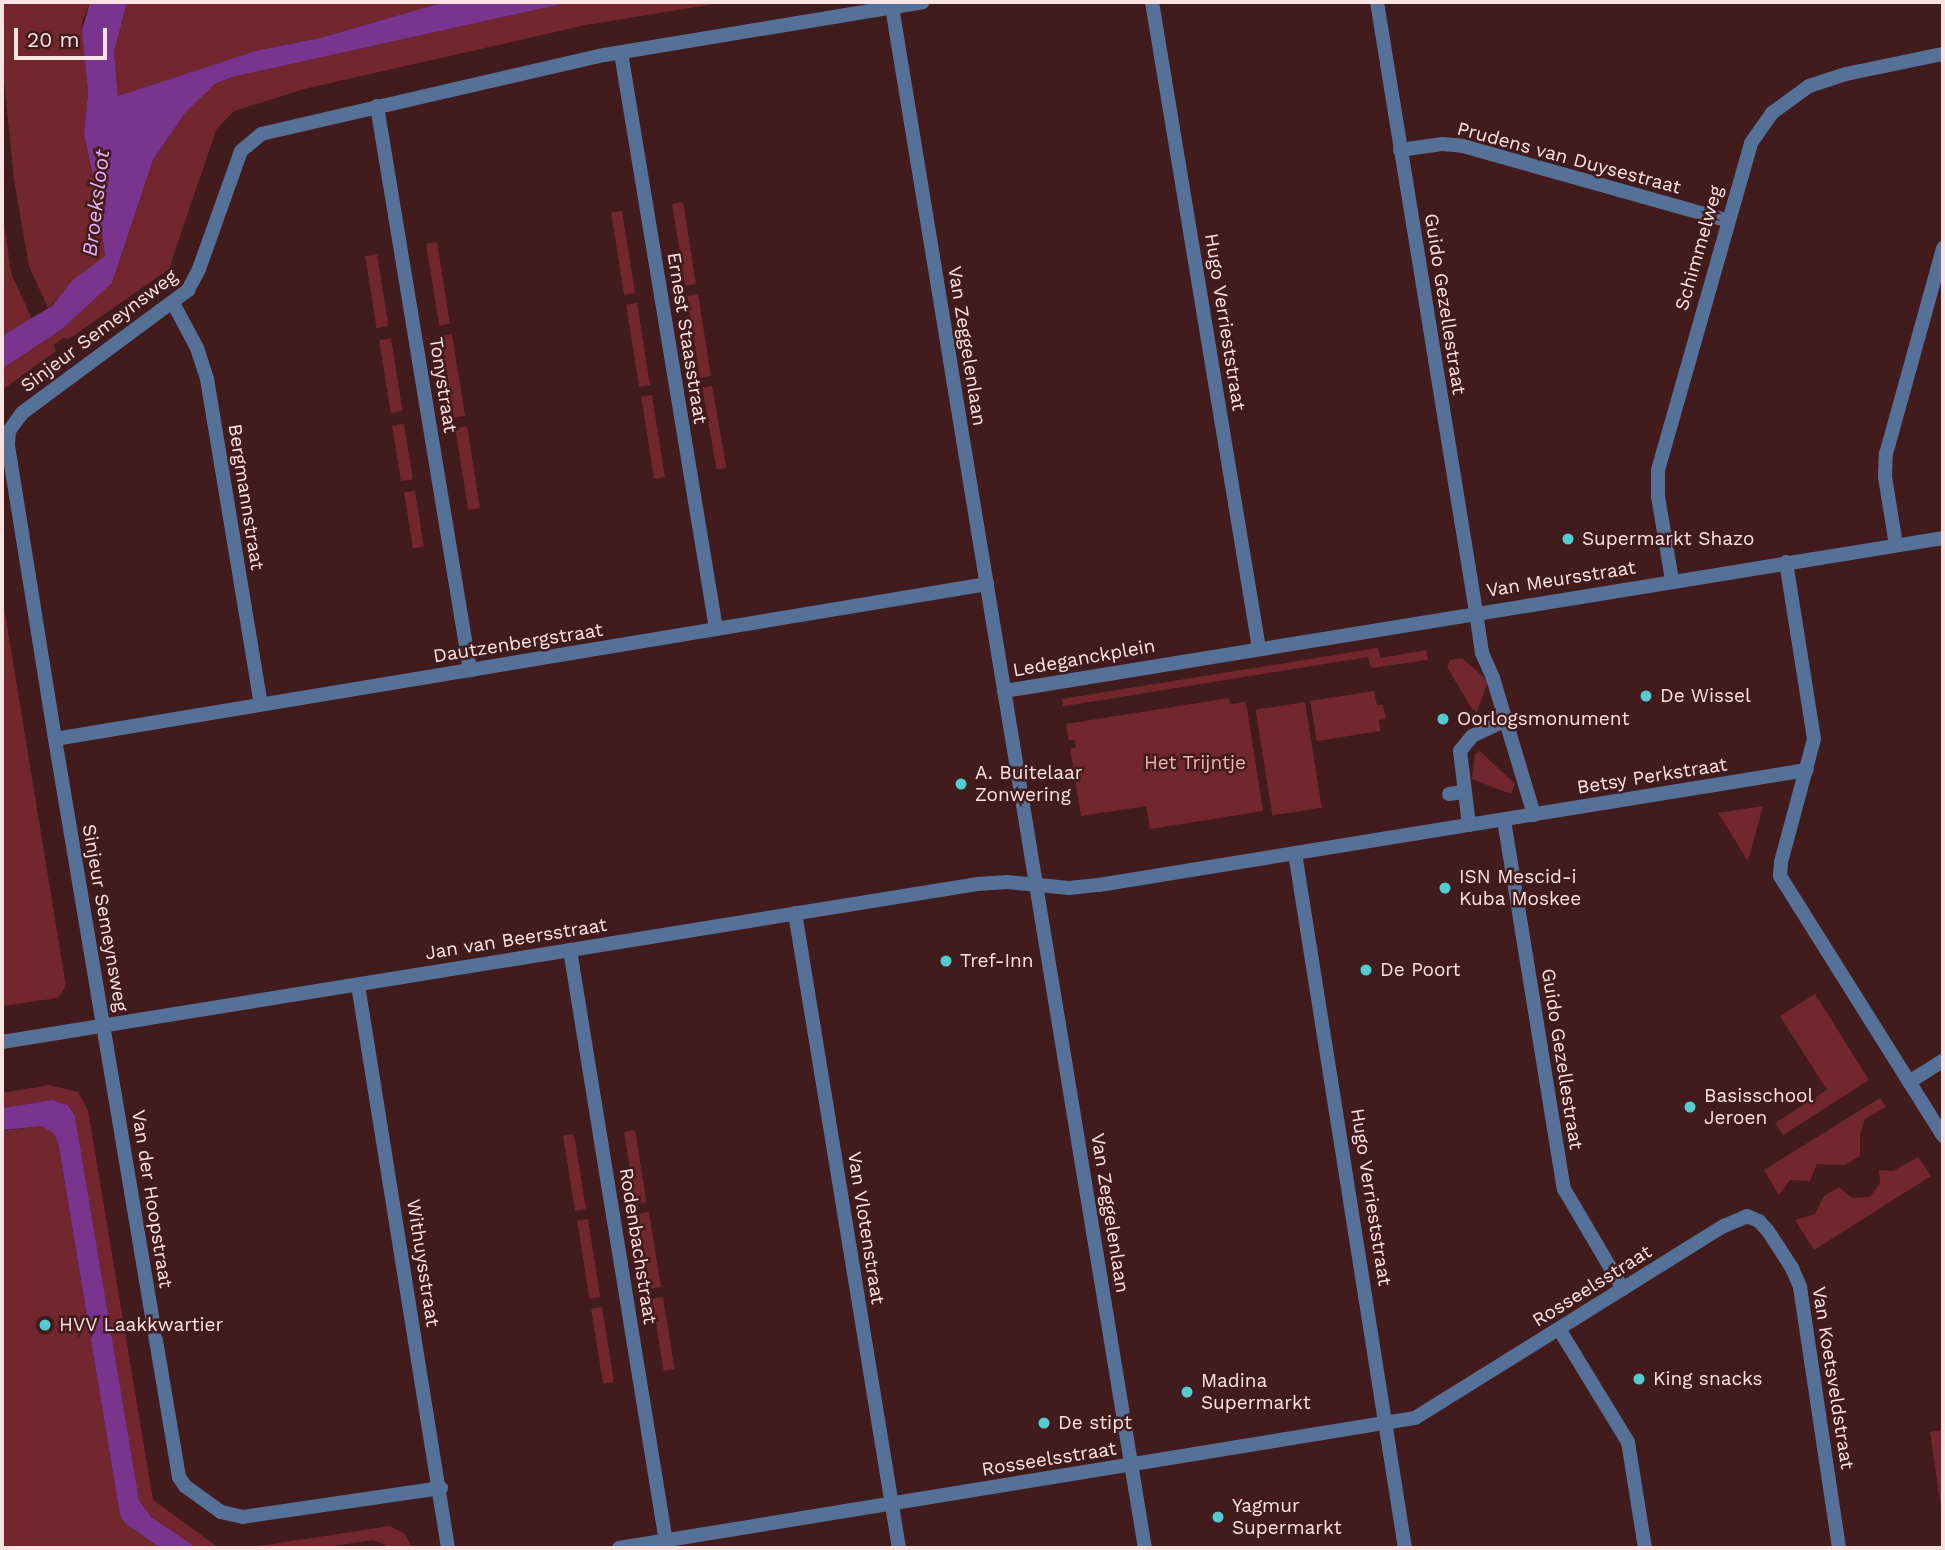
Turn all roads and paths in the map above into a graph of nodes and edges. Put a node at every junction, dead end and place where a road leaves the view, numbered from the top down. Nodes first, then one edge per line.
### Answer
1 (923, 2) edge
2 (1152, 2) edge
3 (1377, 2) edge
4 (892, 7) junction
5 (621, 53) junction
6 (1943, 56) edge
7 (377, 106) junction
8 (1400, 150) junction
9 (1727, 220) junction
10 (1943, 248) edge
11 (173, 303) junction
12 (1943, 538) edge
13 (1896, 545) junction
14 (1786, 562) junction
15 (1672, 580) junction
16 (987, 584) junction
17 (1476, 612) junction
18 (716, 629) junction
19 (1259, 648) junction
20 (470, 670) junction
21 (1004, 691) junction
22 (261, 705) junction
23 (1506, 720) junction
24 (55, 740) junction
25 (1807, 770) junction
26 (1534, 815) junction
27 (1504, 820) junction
28 (1469, 825) junction
29 (1295, 853) junction
30 (1036, 885) junction
31 (795, 913) junction
32 (570, 950) junction
33 (358, 985) junction
34 (104, 1026) junction
35 (2, 1042) edge
36 (1943, 1061) edge
37 (1909, 1082) junction
38 (1943, 1136) edge
39 (1762, 1224) joint
40 (1623, 1289) junction
41 (1559, 1329) junction
42 (1388, 1423) junction
43 (1132, 1465) junction
44 (441, 1488) junction
45 (891, 1504) junction
46 (667, 1544) edge
47 (448, 1548) edge
48 (619, 1548) edge
49 (899, 1548) edge
50 (1145, 1548) edge
51 (1405, 1548) edge
52 (1645, 1548) edge
53 (1839, 1548) edge

1 - 4 street, Sinjeur Semeynsweg
2 - 19 street, Hugo Verrieststraat
3 - 8 street, Guido Gezellestraat
4 - 5 street, Sinjeur Semeynsweg
4 - 16 street, Van Zeggelenlaan
5 - 7 street, Sinjeur Semeynsweg
5 - 18 street, Ernest Staasstraat
6 - 9 street, Schimmelweg
7 - 11 street, Sinjeur Semeynsweg
7 - 20 street, Tonystraat
8 - 9 street, Prudens van Duysestraat
8 - 17 street, Guido Gezellestraat
9 - 15 street, Schimmelweg
10 - 13 street
11 - 22 street, Bergmannstraat
11 - 24 street, Sinjeur Semeynsweg
12 - 13 street, Van Meursstraat
13 - 14 street, Van Meursstraat
14 - 15 street, Van Meursstraat
14 - 25 street
15 - 17 street, Van Meursstraat
16 - 18 street, Dautzenbergstraat
16 - 21 street, Van Zeggelenlaan
17 - 19 street, Ledeganckplein
17 - 23 street
18 - 20 street, Dautzenbergstraat
19 - 21 street, Ledeganckplein
20 - 22 street, Dautzenbergstraat
21 - 30 street, Ledeganckplein
22 - 24 street, Dautzenbergstraat
23 - 26 street
23 - 28 street
24 - 34 street, Sinjeur Semeynsweg
25 - 26 street, Betsy Perkstraat
25 - 37 street
26 - 27 street, Betsy Perkstraat
27 - 28 street
27 - 40 street, Guido Gezellestraat
28 - 29 street
29 - 30 street
29 - 42 street, Hugo Verrieststraat
30 - 31 street, Jan van Beersstraat
30 - 43 street, Van Zeggelenlaan
31 - 32 street, Jan van Beersstraat
31 - 45 street, Van Vlotenstraat
32 - 33 street, Jan van Beersstraat
32 - 46 street, Rodenbachstraat
33 - 34 street, Jan van Beersstraat
33 - 44 street, Withuysstraat
34 - 35 street, Jan van Beersstraat
34 - 44 street, Van der Hoopstraat
36 - 37 street
37 - 38 street
39 - 40 street, Rosseelsstraat
39 - 53 street, Van Koetsveldstraat
40 - 41 street, Rosseelsstraat
41 - 42 street, Rosseelsstraat
41 - 52 street
42 - 43 street, Rosseelsstraat
42 - 51 street, Hugo Verrieststraat
43 - 45 street, Rosseelsstraat
43 - 50 street, Van Zeggelenlaan
44 - 47 street, Withuysstraat
45 - 46 street, Rosseelsstraat
45 - 49 street, Van Vlotenstraat
46 - 48 street, Rosseelsstraat

